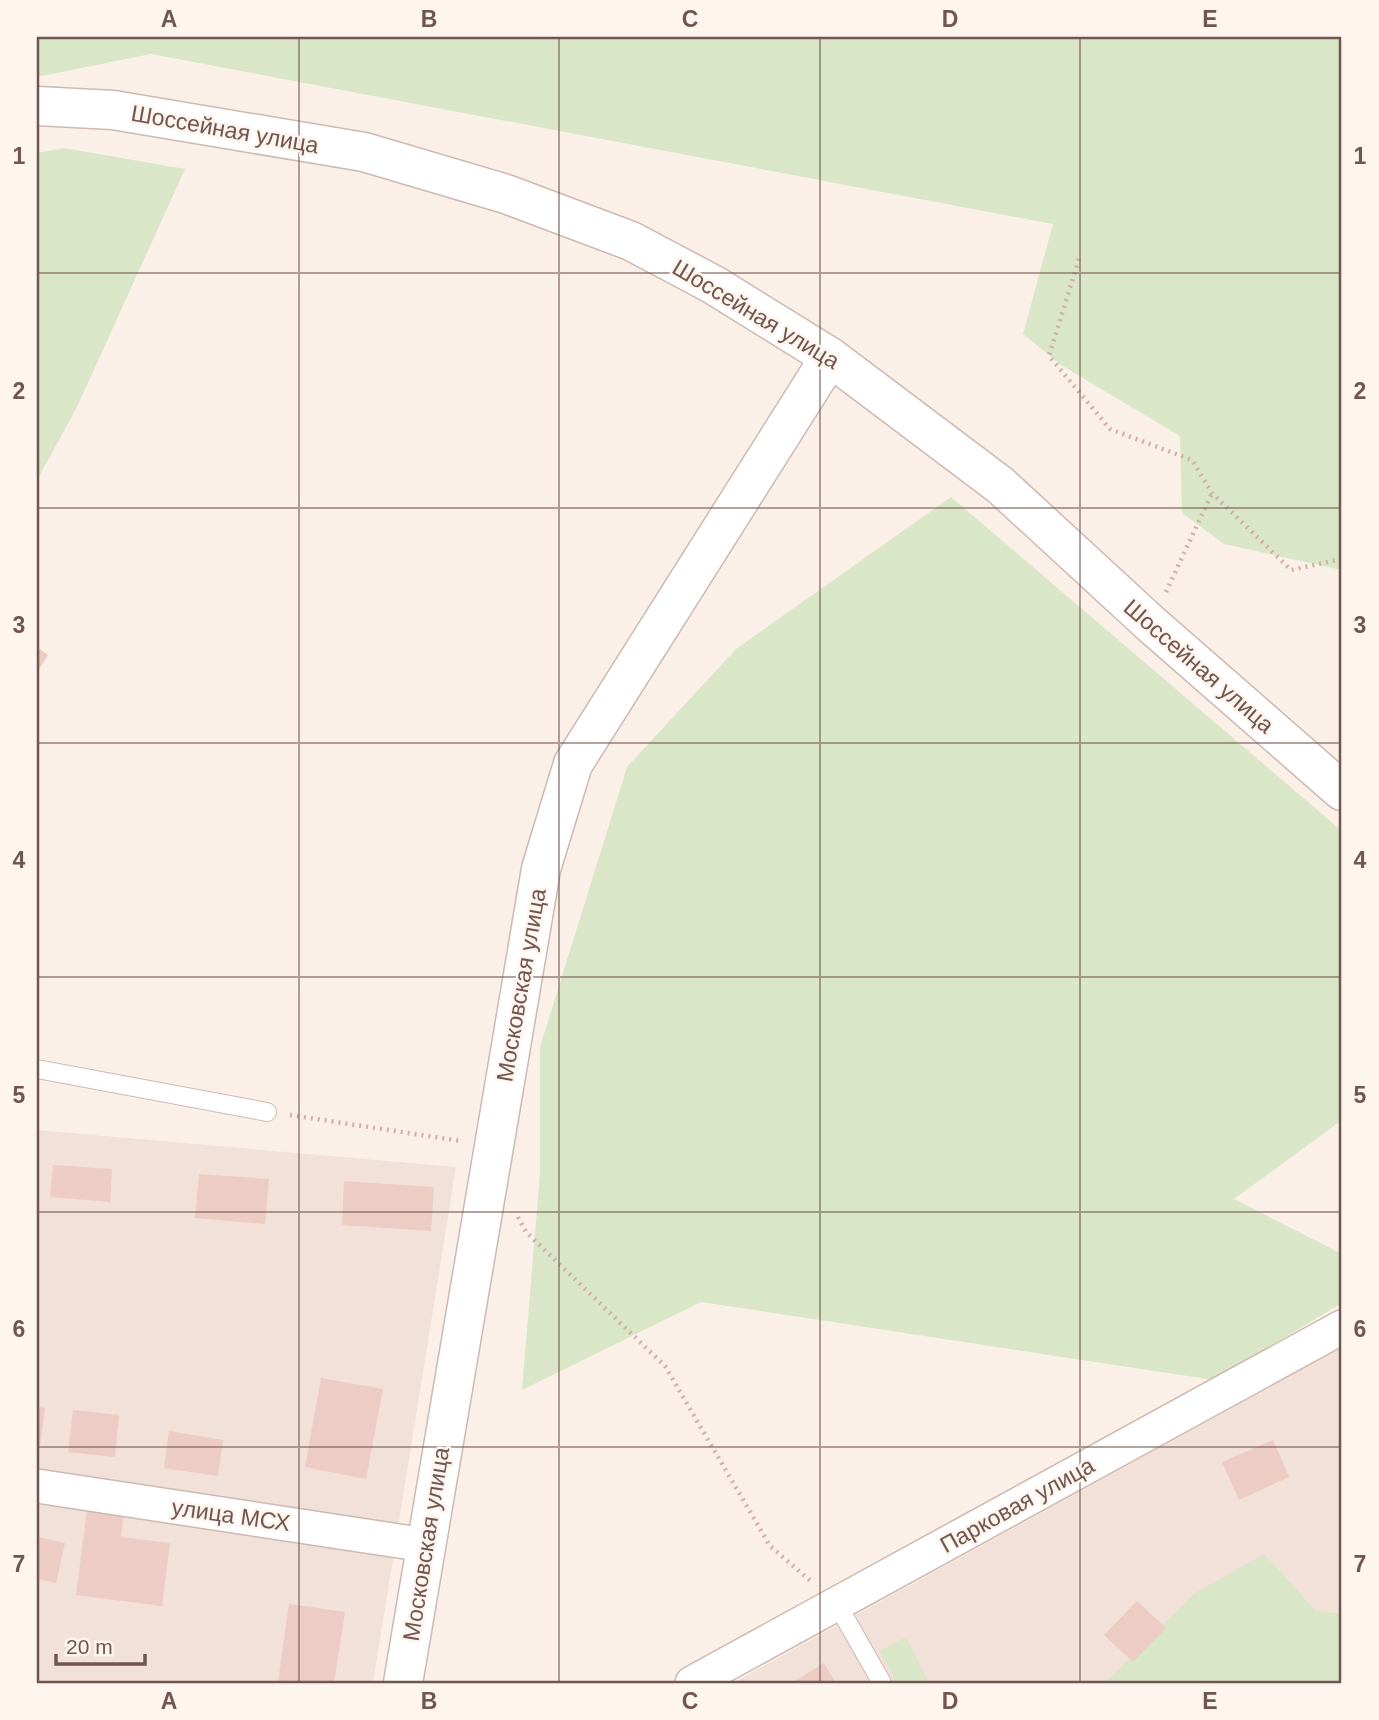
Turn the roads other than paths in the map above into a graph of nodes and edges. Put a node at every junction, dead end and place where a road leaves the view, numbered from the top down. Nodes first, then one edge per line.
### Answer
1 (37, 106) edge
2 (830, 357) junction
3 (1342, 791) edge
4 (37, 1069) edge
5 (267, 1112) road end
6 (1342, 1327) edge
7 (37, 1486) edge
8 (425, 1545) junction
9 (837, 1604) junction
10 (403, 1683) edge
11 (692, 1683) edge
12 (882, 1683) edge

1 - 2 street, Шоссейная улица
2 - 3 street, Шоссейная улица
2 - 8 street, Московская улица
4 - 5 lane
6 - 9 street, Парковая улица
7 - 8 street, улица МСХ
8 - 10 street, Московская улица
9 - 11 street, Парковая улица
9 - 12 lane

